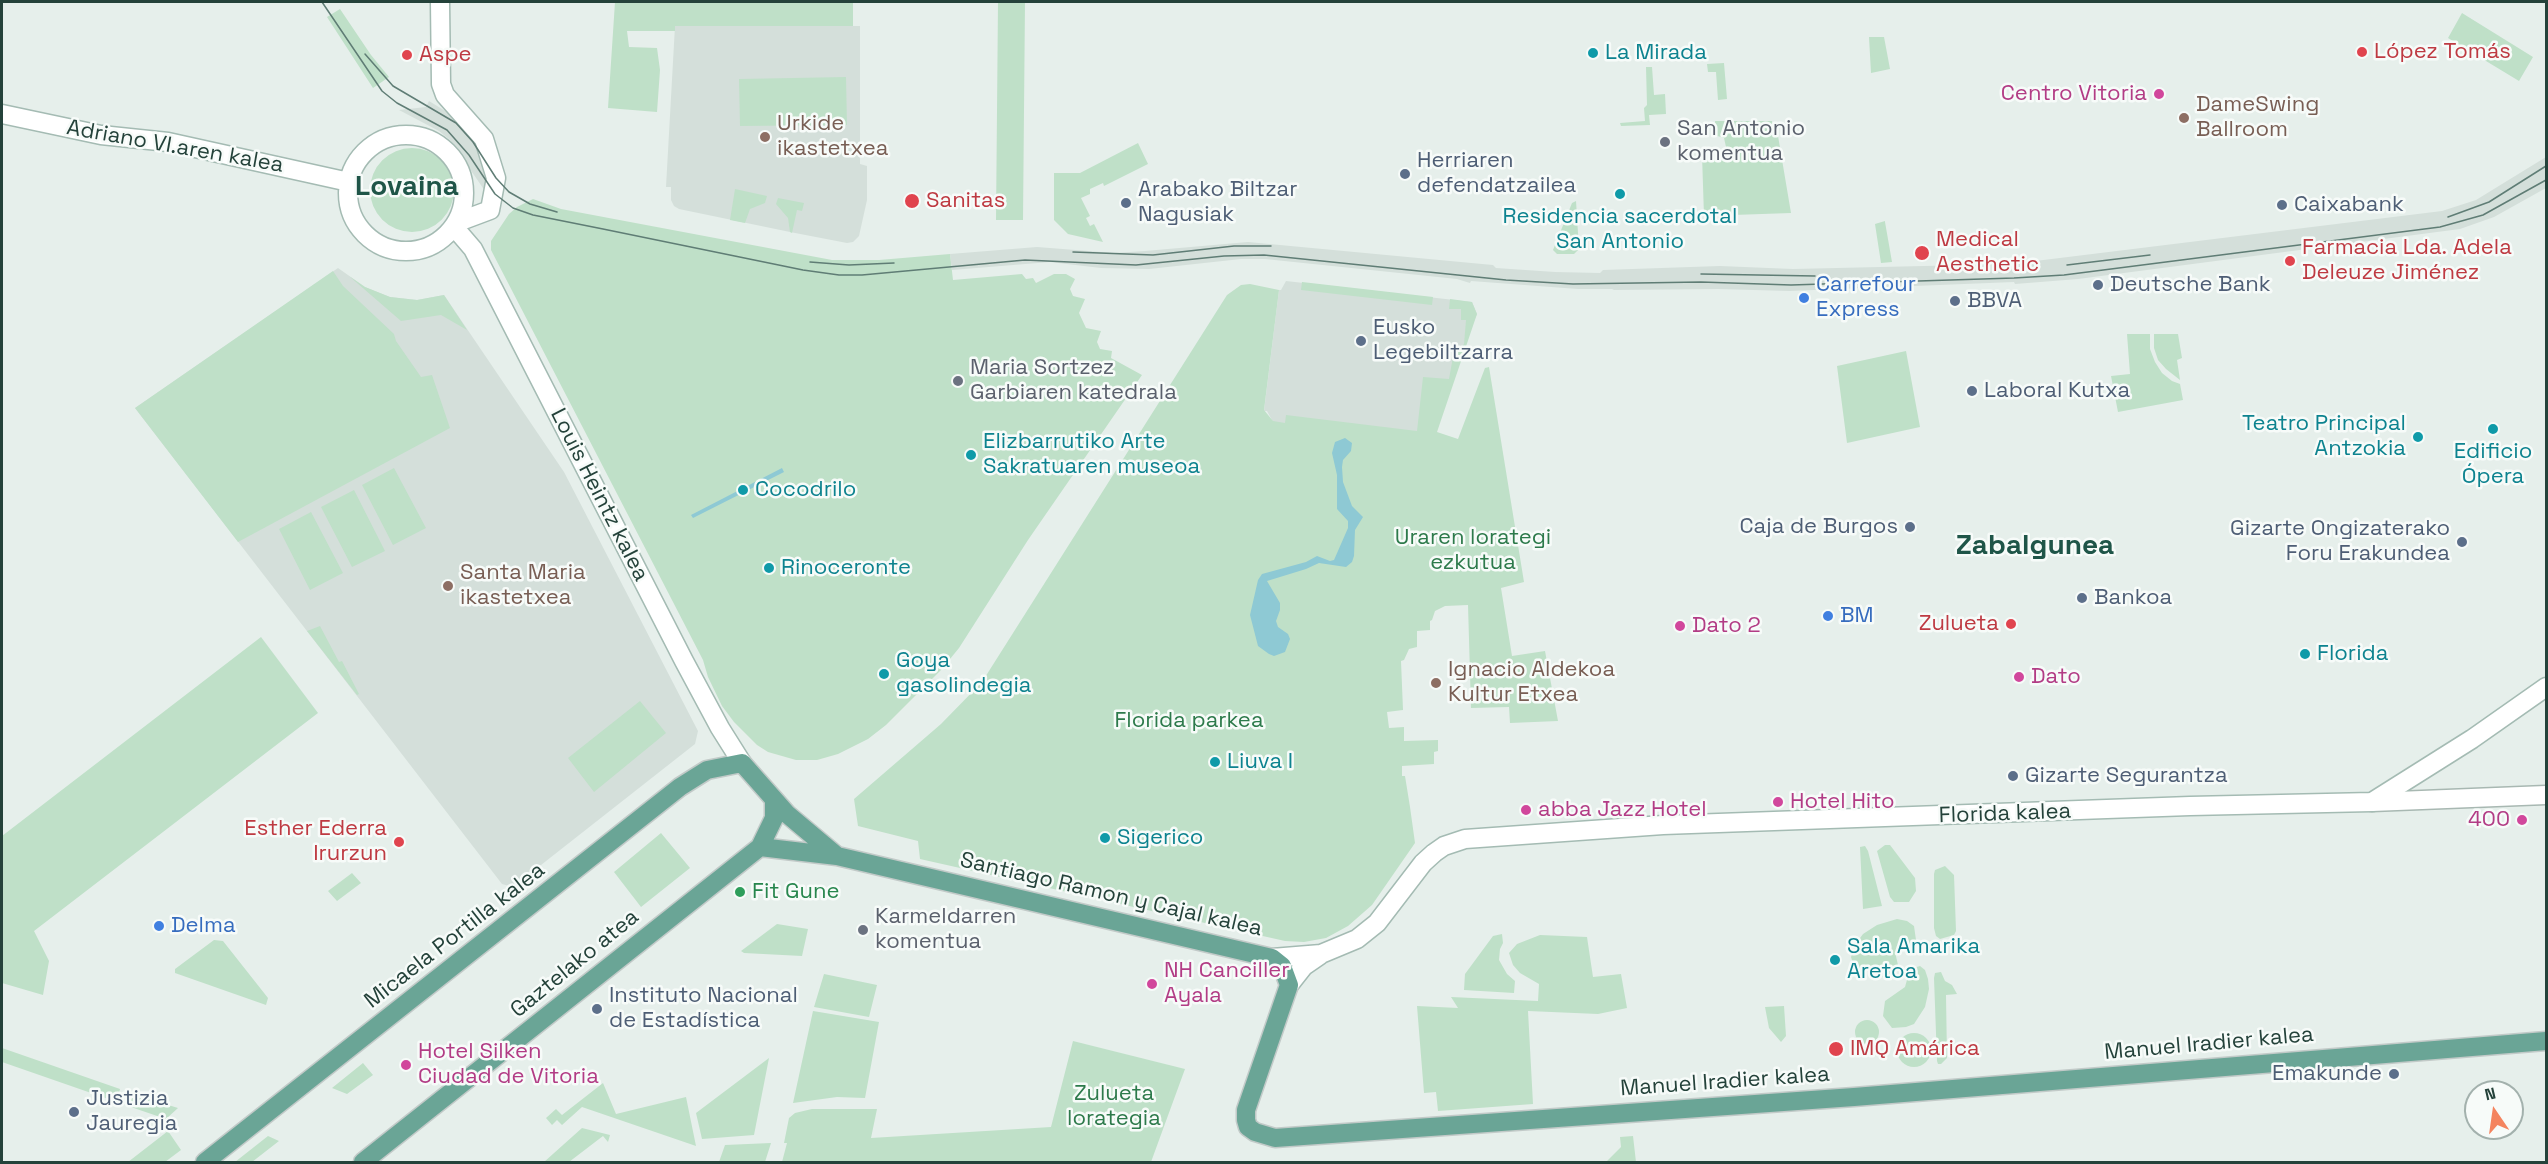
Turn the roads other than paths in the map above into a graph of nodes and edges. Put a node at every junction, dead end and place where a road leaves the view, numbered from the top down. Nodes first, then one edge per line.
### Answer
1 (440, 2) edge
2 (2, 114) edge
3 (349, 182) junction
4 (457, 225) junction
5 (2547, 687) edge
6 (742, 763) junction
7 (2547, 795) edge
8 (774, 800) junction
9 (2372, 802) junction
10 (1465, 839) joint
11 (760, 847) junction
12 (837, 856) junction
13 (1321, 954) junction
14 (1272, 958) junction
15 (1289, 985) junction
16 (2547, 1041) edge
17 (205, 1162) edge
18 (363, 1162) edge

1 - 4 main road
2 - 3 main road, Adriano VI.aren kalea
3 - 4 main road
3 - 4 main road
4 - 6 main road, Louis Heintz kalea
5 - 9 main road
6 - 8 main road, Santiago Ramon y Cajal kalea
6 - 17 main road, Micaela Portilla kalea
7 - 9 main road, Florida kalea
8 - 11 main road, Gaztelako atea
8 - 12 main road, Santiago Ramon y Cajal kalea
9 - 10 main road, Florida kalea
10 - 13 main road, Santiago Ramon y Cajal kalea
11 - 12 main road
11 - 18 main road, Gaztelako atea
12 - 14 main road, Santiago Ramon y Cajal kalea
13 - 14 main road, Santiago Ramon y Cajal kalea
13 - 15 main road
14 - 15 main road
15 - 16 main road, Manuel Iradier kalea

